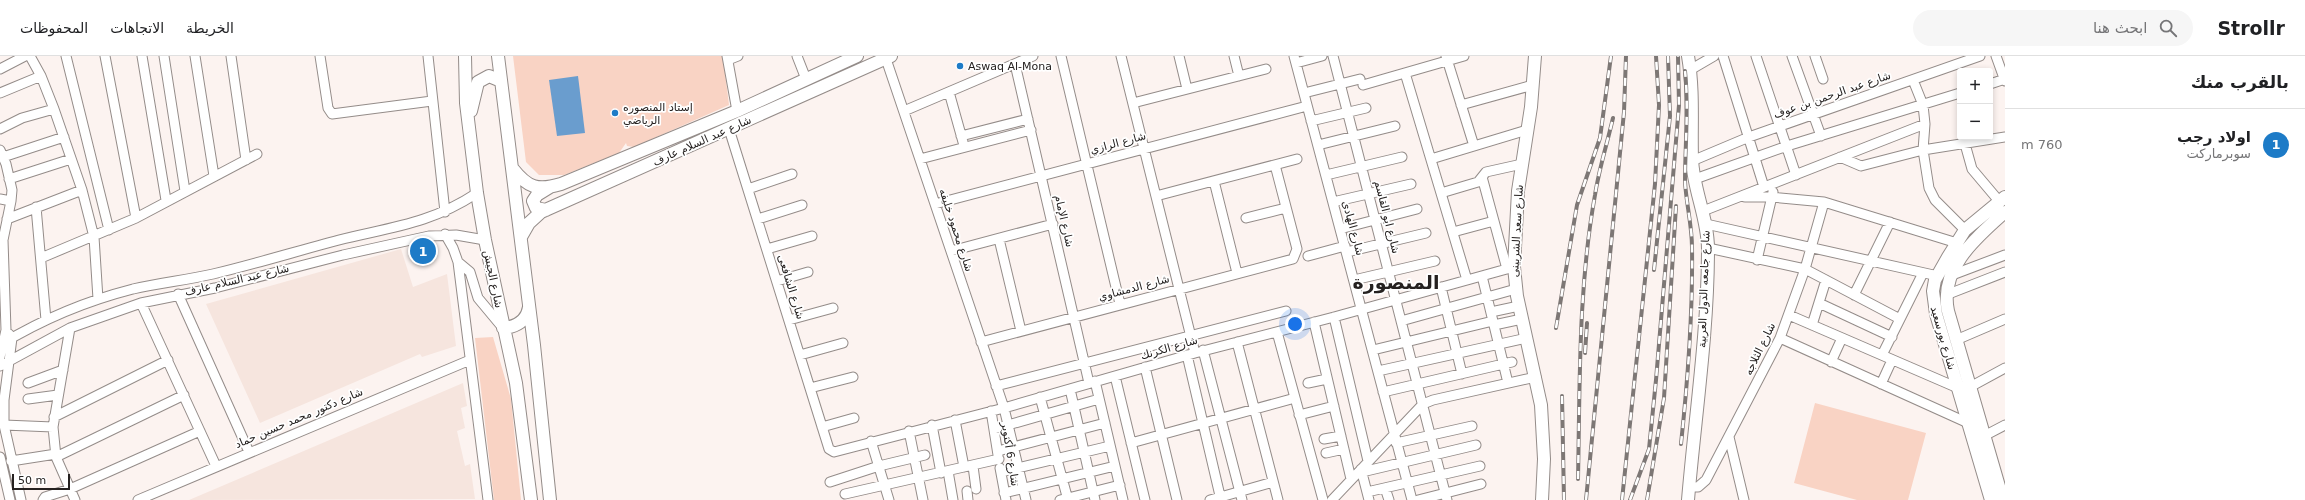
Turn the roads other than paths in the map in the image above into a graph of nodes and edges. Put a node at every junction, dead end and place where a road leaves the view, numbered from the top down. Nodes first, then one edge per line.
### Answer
1 (25, 56) edge
2 (30, 56) edge
3 (66, 56) edge
4 (105, 56) edge
5 (142, 56) edge
6 (164, 56) edge
7 (195, 56) edge
8 (231, 56) edge
9 (320, 56) edge
10 (428, 56) edge
11 (465, 56) edge
12 (498, 56) edge
13 (738, 56) edge
14 (796, 56) edge
15 (857, 56) edge
16 (1033, 56) edge
17 (1061, 56) edge
18 (1121, 56) edge
19 (1179, 56) edge
20 (1234, 56) edge
21 (1322, 56) edge
22 (1333, 56) edge
23 (1464, 56) edge
24 (1535, 56) edge
25 (1688, 56) edge
26 (1714, 56) edge
27 (1723, 56) edge
28 (1756, 56) edge
29 (1792, 56) edge
30 (1815, 56) edge
31 (1980, 56) edge
32 (1996, 56) edge
33 (888, 57) edge
34 (727, 58) edge
35 (1446, 58) edge
36 (1295, 60) edge
37 (1015, 64) junction
38 (0, 69) edge
39 (1266, 69) dead end
40 (1690, 70) junction
41 (1405, 73) junction
42 (41, 76) junction
43 (1239, 76) junction
44 (1823, 79) dead end
45 (806, 80) junction
46 (1913, 80) junction
47 (2005, 80) edge
48 (501, 81) junction
49 (1993, 83) edge
50 (1340, 84) junction
51 (1533, 85) junction
52 (1187, 89) junction
53 (949, 92) junction
54 (0, 93) edge
55 (1304, 93) junction
56 (1957, 94) edge
57 (432, 101) junction
58 (1133, 103) junction
59 (1461, 104) junction
60 (1923, 104) junction
61 (1308, 106) junction
62 (1366, 108) dead end
63 (54, 109) junction
64 (737, 111) junction
65 (904, 111) junction
66 (1348, 112) junction
67 (1813, 114) junction
68 (1028, 119) junction
69 (1311, 121) junction
70 (468, 124) junction
71 (1925, 124) junction
72 (1395, 126) dead end
73 (1780, 126) junction
74 (0, 129) edge
75 (729, 129) junction
76 (1031, 130) junction
77 (1527, 130) junction
78 (961, 136) junction
79 (1354, 136) junction
80 (1821, 136) junction
81 (64, 137) junction
82 (1749, 137) junction
83 (2005, 137) edge
84 (1965, 144) junction
85 (1318, 145) junction
86 (1474, 146) junction
87 (1787, 146) junction
88 (964, 147) junction
89 (1144, 149) junction
90 (1923, 150) junction
91 (257, 154) dead end
92 (1402, 157) dead end
93 (1840, 157) junction
94 (1431, 158) junction
95 (1756, 158) junction
96 (2, 159) edge
97 (71, 159) junction
98 (920, 159) junction
99 (1297, 159) dead end
100 (246, 160) junction
101 (1692, 161) junction
102 (1087, 164) junction
103 (1522, 164) junction
104 (1275, 165) junction
105 (1362, 167) junction
106 (512, 169) junction
107 (792, 174) dead end
108 (1326, 175) junction
109 (1796, 175) junction
110 (214, 176) junction
111 (1041, 176) junction
112 (1482, 177) junction
113 (9, 179) junction
114 (1695, 180) junction
115 (1214, 181) junction
116 (1775, 183) junction
117 (1410, 184) dead end
118 (551, 187) junction
119 (1764, 187) junction
120 (748, 189) junction
121 (82, 190) junction
122 (186, 191) junction
123 (477, 192) junction
124 (1441, 193) junction
125 (1369, 194) junction
126 (1156, 196) junction
127 (1771, 197) junction
128 (1738, 198) junction
129 (0, 199) edge
130 (166, 200) junction
131 (12, 201) junction
132 (1333, 202) junction
133 (1824, 202) junction
134 (2003, 203) edge
135 (935, 204) junction
136 (802, 205) dead end
137 (36, 208) junction
138 (1286, 208) junction
139 (1416, 209) dead end
140 (546, 210) junction
141 (1703, 211) junction
142 (444, 212) junction
143 (136, 218) junction
144 (1246, 218) dead end
145 (758, 219) junction
146 (1375, 220) junction
147 (1494, 221) junction
148 (1890, 222) junction
149 (4, 224) edge
150 (1052, 224) junction
151 (1706, 224) junction
152 (1340, 228) junction
153 (109, 230) junction
154 (1965, 230) junction
155 (1453, 232) junction
156 (1426, 233) dead end
157 (445, 234) junction
158 (812, 236) dead end
159 (1763, 236) junction
160 (94, 237) junction
161 (521, 237) junction
162 (999, 239) junction
163 (339, 240) junction
164 (485, 240) junction
165 (1957, 243) junction
166 (1382, 244) junction
167 (1708, 248) junction
168 (1811, 248) junction
169 (767, 249) junction
170 (1346, 249) junction
171 (951, 251) junction
172 (343, 255) junction
173 (2005, 255) edge
174 (1308, 256) dead end
175 (41, 258) junction
176 (273, 258) junction
177 (1757, 260) junction
178 (1434, 261) dead end
179 (458, 262) junction
180 (1872, 262) junction
181 (1511, 268) junction
182 (1805, 269) junction
183 (276, 271) junction
184 (808, 272) dead end
185 (1388, 272) junction
186 (2005, 272) edge
187 (1237, 273) junction
188 (1923, 273) junction
189 (1952, 275) junction
190 (1482, 276) junction
191 (1938, 276) junction
192 (180, 280) junction
193 (1354, 280) junction
194 (1467, 280) junction
195 (1826, 280) junction
196 (777, 281) junction
197 (1441, 287) junction
198 (1178, 289) junction
199 (1516, 289) junction
200 (181, 294) junction
201 (1854, 295) junction
202 (1946, 295) junction
203 (1487, 297) junction
204 (98, 299) junction
205 (1396, 300) junction
206 (141, 303) junction
207 (529, 303) junction
208 (1819, 303) junction
209 (1120, 304) junction
210 (1519, 306) junction
211 (833, 308) dead end
212 (1446, 308) junction
213 (1362, 309) junction
214 (1286, 311) dead end
215 (1789, 316) junction
216 (1073, 317) junction
217 (1334, 317) junction
218 (1522, 318) junction
219 (1900, 319) junction
220 (2005, 319) edge
221 (46, 320) junction
222 (789, 320) junction
223 (1492, 320) junction
224 (1401, 321) junction
225 (1314, 322) junction
226 (1812, 325) junction
227 (70, 328) junction
228 (503, 328) junction
229 (6, 330) junction
230 (1021, 331) junction
231 (1452, 331) junction
232 (1277, 332) junction
233 (1190, 336) junction
234 (1892, 337) junction
235 (12, 338) junction
236 (1527, 338) junction
237 (1780, 338) junction
238 (1842, 338) junction
239 (1956, 340) junction
240 (981, 342) junction
241 (1237, 342) junction
242 (1406, 342) junction
243 (1, 344) edge
244 (843, 344) dead end
245 (1498, 344) junction
246 (1373, 350) junction
247 (1195, 353) junction
248 (1457, 353) junction
249 (800, 355) junction
250 (1882, 355) junction
251 (4, 359) edge
252 (168, 360) junction
253 (470, 360) junction
254 (1892, 360) junction
255 (1831, 362) junction
256 (1084, 363) junction
257 (1412, 363) junction
258 (1508, 363) junction
259 (0, 366) edge
260 (1145, 367) junction
261 (2005, 368) edge
262 (63, 370) junction
263 (1378, 371) junction
264 (1462, 374) junction
265 (1115, 376) junction
266 (853, 377) dead end
267 (1536, 377) junction
268 (1327, 379) junction
269 (1092, 382) junction
270 (28, 383) dead end
271 (1508, 383) junction
272 (1308, 384) dead end
273 (1418, 384) junction
274 (1881, 384) junction
275 (996, 386) junction
276 (1964, 387) junction
277 (810, 388) junction
278 (1070, 389) junction
279 (1383, 392) junction
280 (58, 395) junction
281 (184, 395) junction
282 (1040, 397) junction
283 (1295, 398) junction
284 (28, 399) dead end
285 (1099, 400) junction
286 (1423, 404) junction
287 (1334, 406) junction
288 (1074, 407) junction
289 (1004, 408) junction
290 (1253, 409) junction
291 (991, 411) junction
292 (1045, 415) junction
293 (1299, 415) junction
294 (54, 417) junction
295 (854, 418) dead end
296 (1221, 418) junction
297 (955, 420) junction
298 (1105, 422) junction
299 (1974, 422) junction
300 (1203, 423) junction
301 (4, 425) junction
302 (1008, 425) junction
303 (932, 426) junction
304 (1472, 426) dead end
305 (2005, 426) edge
306 (53, 427) junction
307 (822, 427) junction
308 (994, 429) junction
309 (1079, 429) junction
310 (200, 430) junction
311 (909, 431) junction
312 (1394, 433) junction
313 (1161, 435) junction
314 (1430, 435) junction
315 (1341, 436) junction
316 (1984, 436) junction
317 (1051, 437) junction
318 (1729, 437) junction
319 (1324, 439) dead end
320 (871, 441) junction
321 (1131, 443) junction
322 (1396, 443) junction
323 (1476, 445) dead end
324 (1013, 446) junction
325 (1110, 446) junction
326 (1344, 449) junction
327 (831, 451) joint
328 (249, 452) junction
329 (1084, 452) junction
330 (1326, 453) dead end
331 (925, 455) dead end
332 (998, 455) junction
333 (1436, 455) junction
334 (56, 456) junction
335 (914, 457) junction
336 (1057, 459) junction
337 (0, 461) edge
338 (11, 461) junction
339 (1368, 461) junction
340 (1402, 463) junction
341 (216, 466) junction
342 (879, 466) junction
343 (968, 466) junction
344 (1115, 466) junction
345 (1480, 466) dead end
346 (1018, 468) junction
347 (1362, 470) junction
348 (944, 472) junction
349 (1001, 472) junction
350 (1089, 472) junction
351 (1441, 475) junction
352 (919, 478) junction
353 (1062, 479) junction
354 (1351, 479) junction
355 (830, 482) dead end
356 (1273, 482) junction
357 (2001, 482) edge
358 (1407, 483) junction
359 (1481, 484) dead end
360 (885, 485) junction
361 (1120, 485) junction
362 (1690, 487) junction
363 (1385, 488) junction
364 (70, 489) junction
365 (1024, 489) junction
366 (970, 493) edge
367 (845, 494) dead end
368 (6, 496) edge
369 (1095, 496) edge
370 (1241, 496) edge
371 (1368, 496) edge
372 (1005, 497) edge
373 (1446, 497) edge
374 (1221, 498) edge
375 (1065, 499) edge
376 (21, 500) edge
377 (43, 500) edge
378 (75, 500) edge
379 (138, 500) edge
380 (488, 500) edge
381 (531, 500) edge
382 (550, 500) edge
383 (889, 500) edge
384 (923, 500) edge
385 (953, 500) edge
386 (1026, 500) edge
387 (1123, 500) edge
388 (1145, 500) edge
389 (1177, 500) edge
390 (1210, 500) edge
391 (1278, 500) edge
392 (1323, 500) edge
393 (1332, 500) edge
394 (1388, 500) edge
395 (1412, 500) edge
396 (1418, 500) edge
397 (1542, 500) edge
398 (1688, 500) edge
399 (1744, 500) edge
400 (1991, 500) edge
401 (2003, 500) edge

1 - 38 street
2 - 42 street
3 - 153 street
4 - 143 street
5 - 130 street
6 - 122 street
7 - 110 street
8 - 100 street
9 - 57 street
10 - 57 street
11 - 70 main road, شارع الجيش
12 - 48 main road
13 - 34 street
14 - 45 street
15 - 45 main road, شارع عبد السلام عارف
16 - 37 street
17 - 102 street
18 - 58 street
19 - 52 street
20 - 43 street
21 - 36 street
22 - 50 street, شارع ابو القاسم
23 - 35 street
24 - 51 main road, شارع سعد الشربينى
25 - 40 main road, شارع جامعه الدول العربية
26 - 40 street
27 - 82 street
28 - 73 street
29 - 67 street
30 - 44 street
31 - 46 street, شارع عبد الرحمن بن عوف
32 - 47 street
33 - 65 street, شارع محمود خليفه
33 - 75 main road, شارع عبد السلام عارف
34 - 64 street
35 - 41 street
35 - 59 street
36 - 55 street, شارع الهادى
37 - 53 street
37 - 68 street, شارع الإمام
39 - 43 street
40 - 101 main road, شارع جامعه الدول العربية
41 - 50 street
41 - 94 street
42 - 54 street
42 - 63 street
43 - 52 street
45 - 64 main road, شارع عبد السلام عارف
46 - 60 street
46 - 67 street, شارع عبد الرحمن بن عوف
47 - 49 street
48 - 70 main road
48 - 106 main road
50 - 55 street
50 - 66 street, شارع ابو القاسم
51 - 59 street
51 - 77 main road, شارع سعد الشربينى
52 - 58 street
53 - 65 street
53 - 78 street
55 - 61 street, شارع الهادى
56 - 60 street
57 - 142 street
58 - 89 street
59 - 86 street
60 - 71 street
60 - 80 street
61 - 69 street, شارع الهادى
61 - 89 street, شارع الرازي
62 - 66 street
63 - 74 street
63 - 81 street
64 - 118 main road, شارع عبد السلام عارف
65 - 98 street, شارع محمود خليفه
66 - 69 street
66 - 79 street, شارع ابو القاسم
67 - 73 street, شارع عبد الرحمن بن عوف
67 - 80 street
68 - 76 street, شارع الإمام
68 - 78 street
69 - 85 street, شارع الهادى
70 - 123 main road, شارع الجيش
71 - 90 street
71 - 93 street
72 - 79 street
73 - 82 street, شارع عبد الرحمن بن عوف
73 - 87 street
75 - 120 street, شارع الشافعى
75 - 140 main road, شارع عبد السلام عارف
76 - 88 street
76 - 111 street, شارع الإمام
77 - 86 street
77 - 103 main road, شارع سعد الشربينى
78 - 88 street
79 - 85 street
79 - 105 street, شارع ابو القاسم
80 - 87 street
81 - 96 street
81 - 97 street
82 - 95 street
82 - 101 street, شارع عبد الرحمن بن عوف
83 - 84 street
84 - 90 street
84 - 134 street
85 - 108 street, شارع الهادى
86 - 94 street
87 - 95 street
87 - 109 street
88 - 98 street
89 - 102 street, شارع الرازي
89 - 126 street
90 - 93 street
90 - 154 street
91 - 100 street
92 - 105 street
93 - 109 street
94 - 124 street
95 - 114 street
95 - 119 street
96 - 113 street
97 - 113 street
97 - 121 street
98 - 135 street, شارع محمود خليفه
99 - 104 street
100 - 110 street
101 - 114 main road, شارع جامعه الدول العربية
102 - 111 street, شارع الرازي
102 - 209 street
103 - 112 street
103 - 181 main road, شارع سعد الشربينى
104 - 115 street
104 - 138 street
105 - 108 street
105 - 125 street, شارع ابو القاسم
106 - 118 main road, شارع عبد السلام عارف
106 - 161 main road
107 - 120 street
108 - 132 street, شارع الهادى
109 - 116 street
110 - 122 street
111 - 135 street, شارع الرازي
111 - 150 street, شارع الإمام
112 - 124 street
112 - 147 street
113 - 131 street
114 - 141 main road, شارع جامعه الدول العربية
115 - 126 street
115 - 187 street
116 - 119 street
116 - 127 street
117 - 125 street
118 - 140 main road
119 - 128 street
120 - 145 street, شارع الشافعى
121 - 137 street
121 - 160 street
122 - 130 street
123 - 142 street, شارع عبد السلام عارف
123 - 164 main road, شارع الجيش
124 - 155 street
125 - 132 street
125 - 146 street, شارع ابو القاسم
126 - 198 street
127 - 128 street
127 - 133 street
127 - 159 street
128 - 141 street
129 - 131 street
130 - 143 street
131 - 149 street
132 - 152 street, شارع الهادى
133 - 148 street
133 - 168 street, شارع الثلاجه
134 - 154 main road, شارع بورسعيد
134 - 189 main road, شارع بورسعيد
135 - 171 street, شارع محمود خليفه
136 - 145 street
137 - 149 street
137 - 175 street
138 - 144 street
138 - 187 street, شارع الدمشاوي
139 - 146 street
140 - 161 main road, شارع عبد السلام عارف
141 - 151 main road, شارع جامعه الدول العربية
142 - 163 street, شارع عبد السلام عارف
143 - 153 street
145 - 169 street, شارع الشافعى
146 - 152 street
146 - 166 street, شارع ابو القاسم
147 - 155 street
147 - 181 street
148 - 165 street
148 - 180 street
149 - 229 street
150 - 162 street
150 - 216 street, شارع الإمام
151 - 159 street
151 - 167 main road, شارع جامعه الدول العربية
152 - 170 street, شارع الهادى
153 - 160 street
154 - 165 main road, شارع بورسعيد
155 - 194 street
156 - 166 street
157 - 164 street, شارع عبد السلام عارف
157 - 172 street, شارع عبد السلام عارف
157 - 179 street
158 - 169 street
159 - 168 street
159 - 177 street
160 - 175 street
160 - 204 street
161 - 207 main road
162 - 171 street
162 - 230 street
163 - 172 street
163 - 176 street, شارع عبد السلام عارف
164 - 228 main road, شارع الجيش
165 - 191 main road, شارع بورسعيد
166 - 170 street
166 - 185 street, شارع ابو القاسم
167 - 177 street
167 - 362 main road, شارع جامعه الدول العربية
168 - 180 street
168 - 182 street, شارع الثلاجه
169 - 196 street, شارع الشافعى
170 - 174 street
170 - 193 street, شارع الهادى
171 - 240 street, شارع محمود خليفه
172 - 183 street, شارع عبد السلام عارف
173 - 189 street
175 - 221 street
176 - 183 street
176 - 192 street, شارع عبد السلام عارف
177 - 182 street
178 - 185 street
179 - 228 street
179 - 253 street
180 - 188 street
180 - 201 street
181 - 190 street, شارع الكرنك
181 - 199 main road, شارع سعد الشربينى
182 - 195 street
182 - 215 street, شارع الثلاجه
183 - 200 street, شارع عبد السلام عارف
184 - 196 street
185 - 193 street
185 - 205 street, شارع ابو القاسم
186 - 202 street
187 - 198 street, شارع الدمشاوي
188 - 191 street
188 - 219 street
189 - 202 main road, شارع بورسعيد
190 - 194 street, شارع الكرنك
190 - 203 street
191 - 276 main road, شارع بورسعيد
192 - 200 street
192 - 204 street, شارع عبد السلام عارف
193 - 213 street, شارع الهادى
194 - 197 street, شارع الكرنك
195 - 201 street
195 - 208 street
196 - 222 street, شارع الشافعى
197 - 205 street, شارع الكرنك
197 - 212 street
198 - 209 street, شارع الدمشاوي
198 - 233 street
199 - 203 street
199 - 210 main road, شارع سعد الشربينى
200 - 206 street, شارع عبد السلام عارف
200 - 328 street
201 - 219 street
202 - 239 main road, شارع بورسعيد
203 - 212 street
203 - 223 street
204 - 221 street, شارع عبد السلام عارف
205 - 213 street, شارع الكرنك
205 - 224 street, شارع ابو القاسم
206 - 227 street, شارع عبد السلام عارف
206 - 252 street
207 - 228 main road
207 - 382 main road
208 - 226 street
208 - 234 street
209 - 216 street, شارع الدمشاوي
210 - 218 main road, شارع سعد الشربينى
210 - 223 street
211 - 222 street
212 - 224 street
212 - 231 street
213 - 217 street, شارع الكرنك
213 - 246 street, شارع الهادى
214 - 233 street
215 - 226 street
215 - 237 street, شارع الثلاجه
216 - 230 street, شارع الدمشاوي
216 - 256 street, شارع الإمام
217 - 225 street, شارع الكرنك
217 - 339 street
218 - 223 street
218 - 236 main road, شارع سعد الشربينى
219 - 234 street
220 - 239 street
221 - 235 street, شارع عبد السلام عارف
222 - 249 street, شارع الشافعى
223 - 231 street
223 - 245 street
224 - 242 street, شارع ابو القاسم
225 - 232 street, شارع الكرنك
225 - 268 street
226 - 238 street
227 - 251 street, شارع عبد السلام عارف
227 - 262 street
228 - 381 main road, شارع الجيش
229 - 235 street
229 - 243 street
230 - 240 street, شارع الدمشاوي
231 - 242 street
231 - 248 street
232 - 241 street, شارع الكرنك
232 - 283 street
233 - 247 street
233 - 256 street
234 - 250 street
235 - 243 street, شارع عبد السلام عارف
235 - 251 street
236 - 245 street
236 - 267 main road, شارع سعد الشربينى
237 - 255 street
237 - 318 street, شارع الثلاجه
238 - 250 street
238 - 255 street
239 - 276 main road, شارع بورسعيد
240 - 275 street, شارع محمود خليفه
241 - 247 street, شارع الكرنك
241 - 290 street
242 - 246 street
242 - 257 street, شارع ابو القاسم
243 - 251 street
244 - 249 street
245 - 248 street
245 - 258 street
246 - 263 street, شارع الهادى
247 - 260 street, شارع الكرنك
247 - 296 street
247 - 300 street
248 - 257 street
248 - 264 street
249 - 277 street, شارع الشافعى
250 - 254 street
251 - 259 street, شارع عبد السلام عارف
251 - 301 street
252 - 281 street
252 - 294 street
253 - 328 street, شارع دكتور محمد حسين حماد
253 - 380 street
254 - 274 street
254 - 276 street
255 - 274 street
256 - 269 street, شارع الإمام
256 - 275 street
257 - 263 street
257 - 273 street, شارع ابو القاسم
258 - 264 street
258 - 271 street
260 - 265 street, شارع الكرنك
260 - 313 street
261 - 276 street
262 - 270 street
262 - 280 street
263 - 279 street, شارع الهادى
264 - 273 street
265 - 269 street, شارع الكرنك
265 - 321 street
266 - 277 street
267 - 271 street
267 - 397 main road, شارع سعد الشربينى
268 - 272 street
268 - 287 street
269 - 278 street, شارع الكرنك
269 - 285 street, شارع الإمام
271 - 286 street
273 - 279 street
273 - 286 street, شارع ابو القاسم
274 - 299 street
275 - 289 street, شارع محمود خليفه
276 - 299 main road, شارع بورسعيد
277 - 307 street, شارع الشافعى
278 - 282 street, شارع الكرنك
278 - 288 street
279 - 312 street, شارع الهادى
280 - 284 street
280 - 294 street
281 - 310 street
281 - 334 street
282 - 289 street, شارع الكرنك
282 - 292 street
283 - 290 street
283 - 293 street
285 - 288 street
285 - 298 street, شارع الإمام
286 - 312 street
286 - 314 street, شارع ابو القاسم
287 - 293 street
287 - 315 street
288 - 292 street
288 - 309 street
289 - 291 street, شارع الكرنك
289 - 302 street, شارع محمود خليفه
290 - 296 street
290 - 356 street
291 - 297 street, شارع الكرنك
291 - 308 street, شارع 6 أكتوبر
292 - 302 street
292 - 317 street
293 - 392 street
294 - 306 street
295 - 307 street
296 - 300 street
296 - 370 street
297 - 303 street, شارع الكرنك
297 - 343 street
298 - 309 street
298 - 325 street, شارع الإمام
299 - 316 main road, شارع بورسعيد
299 - 400 main road, شارع بورسعيد
300 - 313 street
300 - 374 street
301 - 306 street
301 - 338 street
302 - 308 street
302 - 324 street, شارع محمود خليفه
303 - 311 street, شارع الكرنك
303 - 348 street
304 - 314 street
305 - 316 street
306 - 334 street
307 - 327 street, شارع الشافعى
308 - 332 street, شارع 6 أكتوبر
309 - 317 street
309 - 329 street
310 - 341 street
310 - 364 street
311 - 320 street, شارع الكرنك
311 - 335 street
312 - 322 street, شارع الهادى
312 - 339 street
313 - 321 street
313 - 389 street
314 - 322 street
314 - 333 street, شارع ابو القاسم
315 - 319 street
315 - 326 street
316 - 357 main road, شارع بورسعيد
317 - 324 street
317 - 336 street
318 - 362 street, شارع الثلاجه
318 - 399 street
320 - 327 street, شارع الكرنك
320 - 342 street
321 - 388 street
322 - 340 street, شارع الهادى
323 - 333 street
324 - 332 street
324 - 346 street, شارع محمود خليفه
325 - 329 street
325 - 344 street, شارع الإمام
326 - 330 street
326 - 354 street
328 - 341 street, شارع دكتور محمد حسين حماد
329 - 336 street
329 - 350 street
331 - 335 street
332 - 343 street
332 - 349 street, شارع 6 أكتوبر
333 - 340 street
333 - 351 street, شارع ابو القاسم
334 - 338 street
334 - 364 street
335 - 342 street
335 - 352 street
336 - 346 street
336 - 353 street
337 - 368 street
338 - 376 street
339 - 347 street
340 - 347 street
340 - 358 street, شارع الهادى
341 - 379 street, شارع دكتور محمد حسين حماد
342 - 355 street
342 - 360 street
343 - 348 street
343 - 366 street
344 - 350 street
344 - 361 street, شارع الإمام
345 - 351 street
346 - 349 street
346 - 365 street, شارع محمود خليفه
347 - 354 street
347 - 371 street
348 - 352 street
348 - 385 street
349 - 372 street, شارع 6 أكتوبر
350 - 353 street
350 - 369 street
351 - 358 street
351 - 373 street, شارع ابو القاسم
352 - 360 street
352 - 384 street
353 - 365 street
353 - 375 street
354 - 393 street
356 - 370 street
356 - 391 street
357 - 401 main road, شارع بورسعيد
358 - 363 street
358 - 395 street, شارع الهادى
359 - 373 street
360 - 367 street
360 - 383 street
361 - 369 street
361 - 387 street, شارع الإمام
362 - 398 main road, شارع جامعه الدول العربية
363 - 371 street
363 - 394 street
364 - 377 street
364 - 378 street
365 - 372 street
365 - 386 street, شارع محمود خليفه
369 - 375 street
370 - 374 street
373 - 396 street
374 - 390 street

